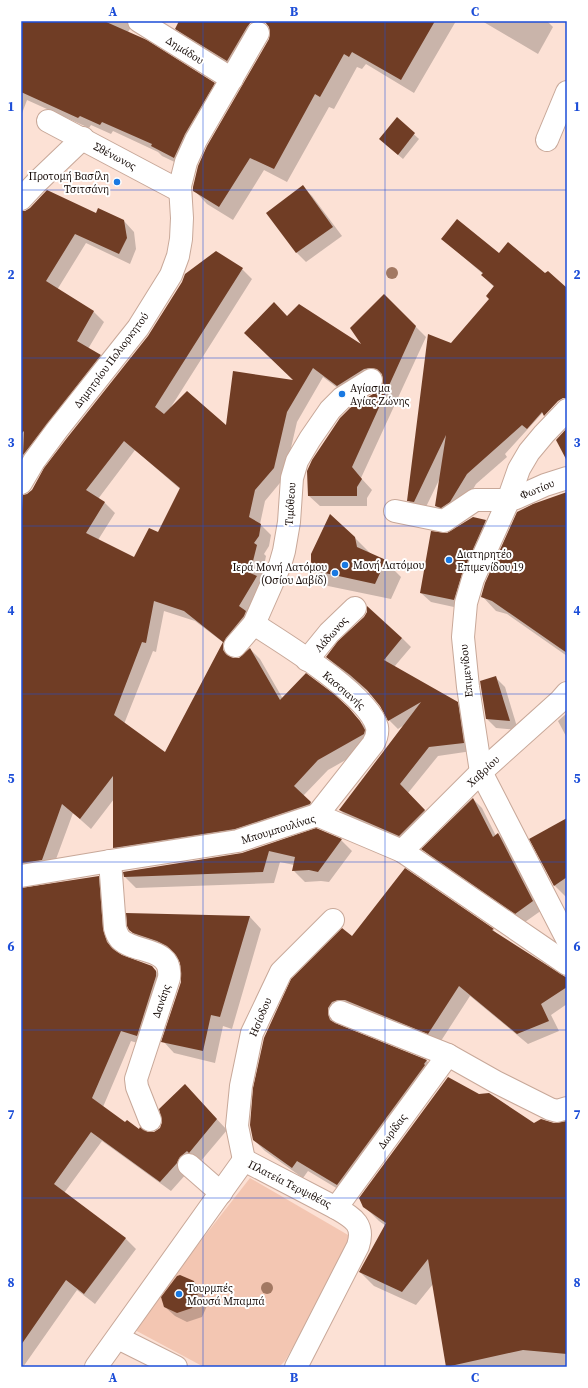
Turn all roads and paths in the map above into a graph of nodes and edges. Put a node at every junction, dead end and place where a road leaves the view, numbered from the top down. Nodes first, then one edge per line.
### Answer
1 (139, 21) edge
2 (258, 33) dead end
3 (232, 79) junction
4 (567, 92) edge
5 (48, 121) dead end
6 (83, 138) junction
7 (547, 140) dead end
8 (180, 191) junction
9 (21, 199) edge
10 (370, 380) dead end
11 (567, 410) edge
12 (567, 478) edge
13 (21, 483) edge
14 (508, 500) junction
15 (395, 511) dead end
16 (355, 608) dead end
17 (254, 624) junction
18 (235, 646) dead end
19 (307, 660) junction
20 (567, 693) edge
21 (481, 772) junction
22 (317, 815) junction
23 (402, 851) junction
24 (110, 860) junction
25 (21, 876) edge
26 (333, 920) dead end
27 (567, 939) edge
28 (567, 964) edge
29 (340, 1012) dead end
30 (448, 1055) junction
31 (567, 1108) edge
32 (150, 1120) dead end
33 (244, 1160) junction
34 (189, 1165) dead end
35 (221, 1193) junction
36 (336, 1208) junction
37 (118, 1338) junction
38 (96, 1367) edge
39 (176, 1367) edge
40 (296, 1367) edge

1 - 3 street, Δημάδου
2 - 3 street, Δημητρίου Πολιορκητού
3 - 8 street, Δημητρίου Πολιορκητού
4 - 7 street
5 - 6 street, Σθένωνος
6 - 8 street, Σθένωνος
6 - 9 street
8 - 13 street, Δημητρίου Πολιορκητού
10 - 17 street, Τιμόθεου
11 - 14 street, Επιμενίδου
12 - 14 street, Φωτίου
14 - 15 street
14 - 21 street, Επιμενίδου
16 - 19 street, Λάδωνος
17 - 18 street, Τιμόθεου
17 - 19 street, Κασσιανής
19 - 22 street, Κασσιανής
20 - 21 street, Χαβρίου
21 - 23 street, Χαβρίου
21 - 27 street, Επιμενίδου
22 - 23 street, Μπουμπουλίνας
22 - 24 street, Μπουμπουλίνας
23 - 28 street, Μπουμπουλίνας
24 - 25 street, Μπουμπουλίνας
24 - 32 street, Δανάης
26 - 33 street, Ησίοδου
29 - 30 street
30 - 31 street
30 - 36 street, Δωρίδας
33 - 35 street, Πλατεία Τερψιθέας
33 - 36 street, Πλατεία Τερψιθέας
34 - 35 street
35 - 37 street, Πλατεία Τερψιθέας
36 - 40 street, Πλατεία Τερψιθέας
37 - 38 street, Πλατεία Τερψιθέας
37 - 39 street

